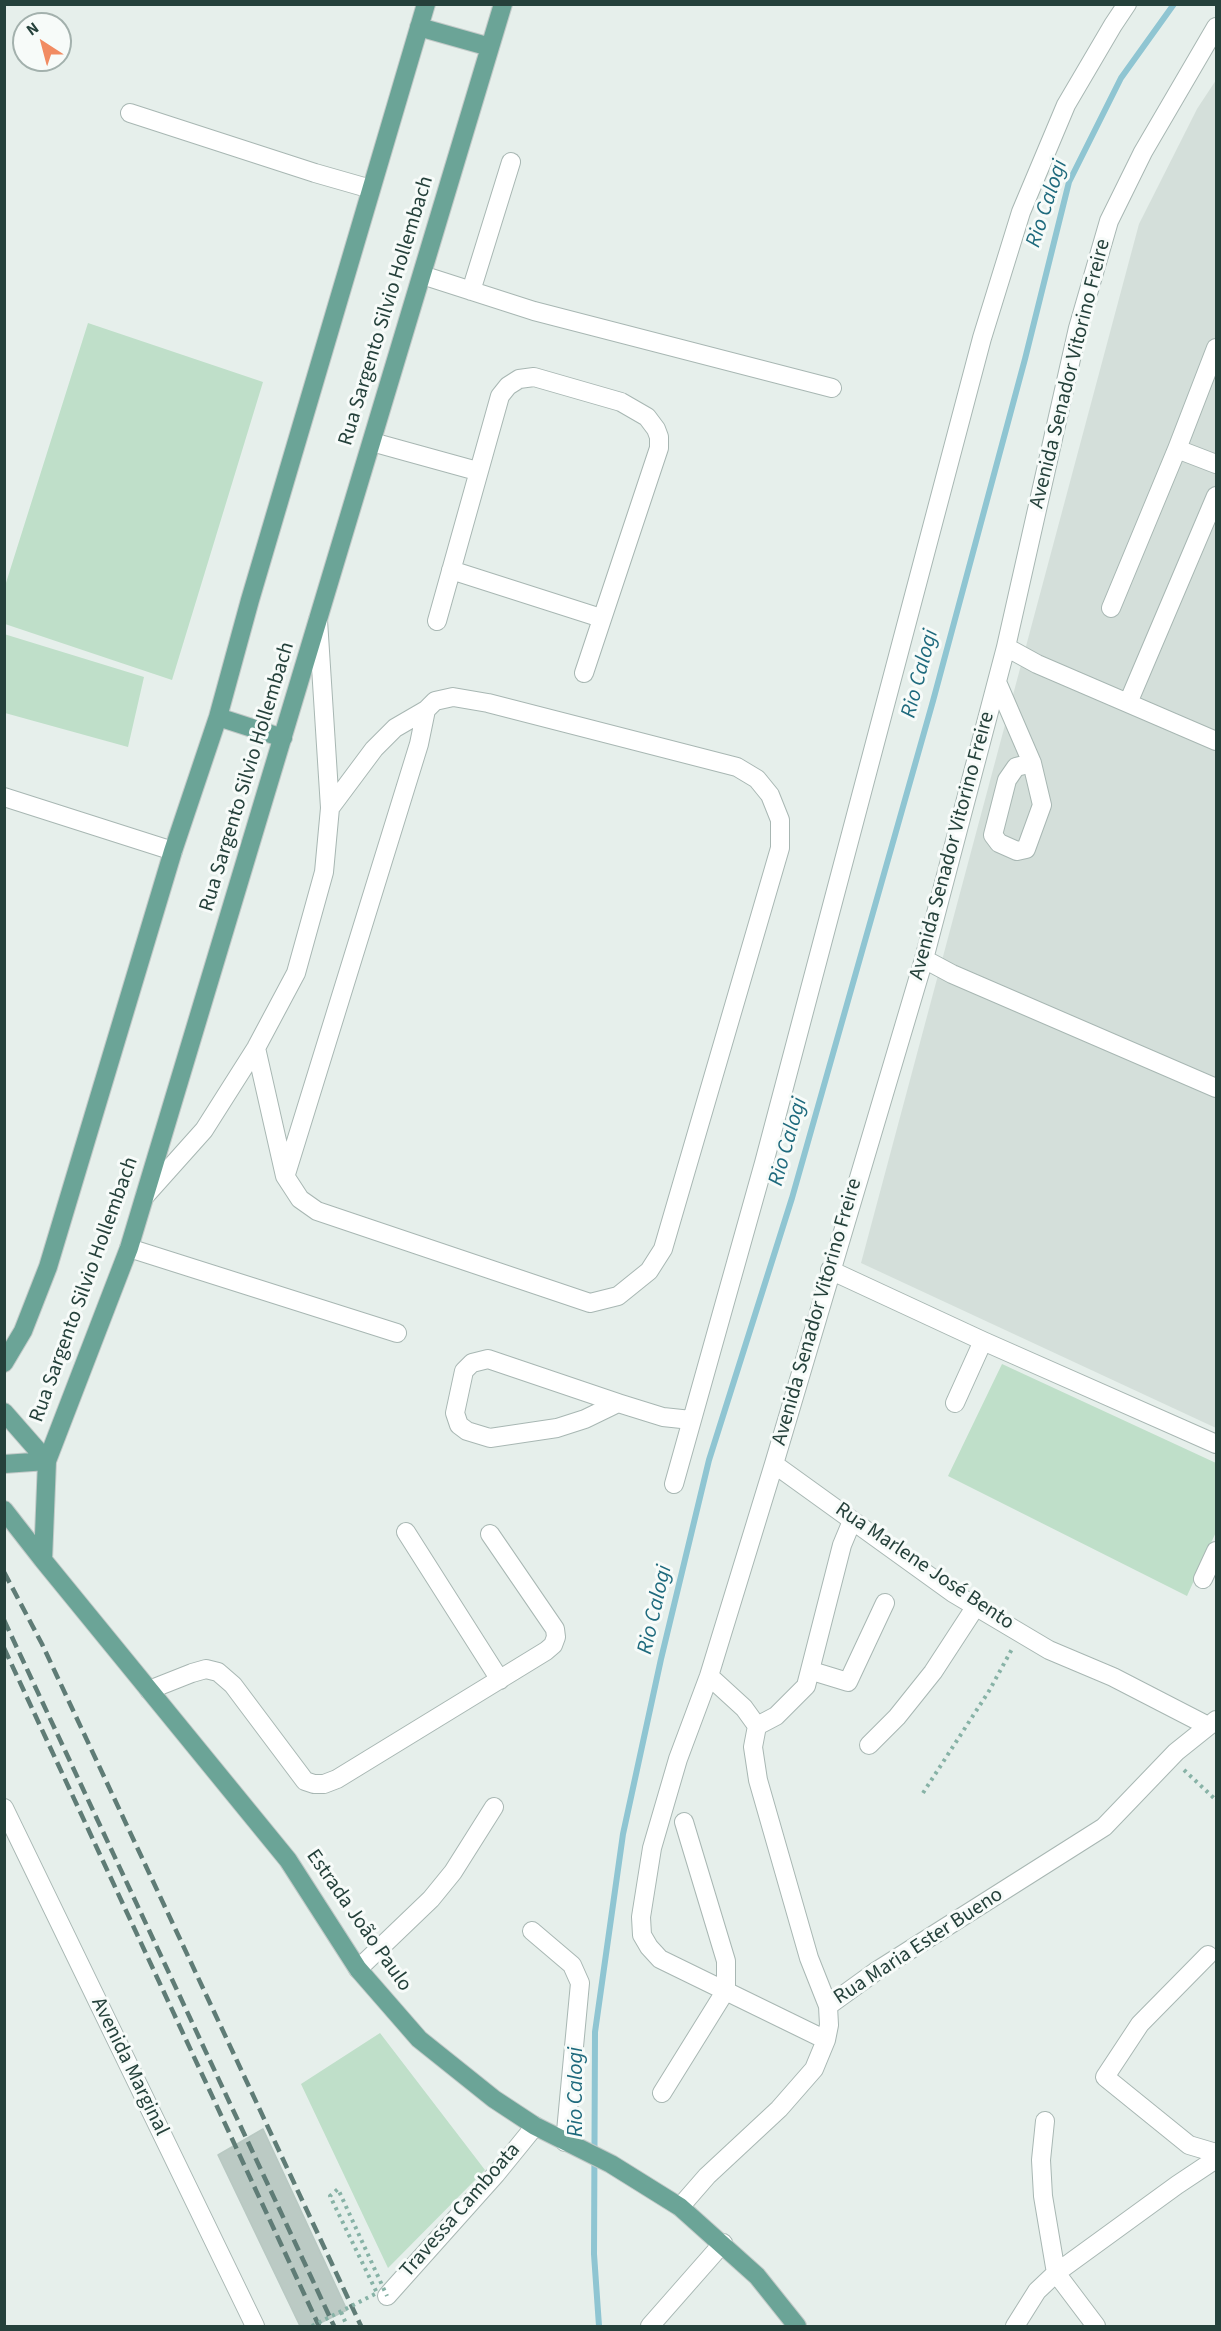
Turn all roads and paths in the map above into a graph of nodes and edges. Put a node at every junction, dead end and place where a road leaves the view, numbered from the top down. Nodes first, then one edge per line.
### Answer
1 (426, 4) edge
2 (503, 4) edge
3 (1127, 4) edge
4 (419, 27) junction
5 (1216, 27) edge
6 (490, 47) junction
7 (130, 113) dead end
8 (511, 162) dead end
9 (371, 189) junction
10 (422, 275) junction
11 (471, 291) junction
12 (1216, 348) edge
13 (832, 388) dead end
14 (372, 442) junction
15 (1177, 449) junction
16 (1216, 464) edge
17 (477, 471) junction
18 (1216, 496) edge
19 (451, 570) junction
20 (1111, 608) dead end
21 (601, 618) junction
22 (318, 620) junction
23 (437, 621) dead end
24 (1006, 647) junction
25 (584, 673) dead end
26 (997, 682) junction
27 (1128, 703) junction
28 (426, 711) junction
29 (218, 717) junction
30 (283, 738) junction
31 (1216, 741) edge
32 (1032, 763) dead end
33 (4, 797) edge
34 (330, 808) junction
35 (173, 851) junction
36 (924, 959) junction
37 (256, 1048) junction
38 (1216, 1088) edge
39 (285, 1176) junction
40 (145, 1196) junction
41 (129, 1248) junction
42 (830, 1270) junction
43 (398, 1333) dead end
44 (982, 1341) junction
45 (4, 1363) edge
46 (618, 1403) junction
47 (955, 1403) dead end
48 (4, 1412) edge
49 (691, 1420) junction
50 (1216, 1444) edge
51 (47, 1461) junction
52 (4, 1464) edge
53 (774, 1464) junction
54 (674, 1484) dead end
55 (4, 1510) edge
56 (852, 1521) junction
57 (406, 1532) dead end
58 (490, 1534) dead end
59 (1216, 1551) edge
60 (43, 1560) junction
61 (1203, 1579) dead end
62 (885, 1603) dead end
63 (976, 1606) junction
64 (1021, 1633) junction
65 (812, 1671) junction
66 (709, 1676) junction
67 (500, 1680) junction
68 (149, 1690) junction
69 (1212, 1723) edge
70 (757, 1726) junction
71 (869, 1745) dead end
72 (1170, 1758) junction
73 (923, 1793) dead end
74 (1216, 1800) edge
75 (494, 1807) dead end
76 (4, 1808) edge
77 (684, 1822) dead end
78 (532, 1931) dead end
79 (1208, 1955) dead end
80 (358, 1969) junction
81 (726, 1990) junction
82 (828, 2006) junction
83 (826, 2040) junction
84 (662, 2093) dead end
85 (1045, 2121) dead end
86 (535, 2126) junction
87 (572, 2145) junction
88 (1216, 2153) edge
89 (1216, 2158) edge
90 (680, 2207) junction
91 (723, 2243) junction
92 (1056, 2273) junction
93 (387, 2296) joint
94 (341, 2312) junction
95 (255, 2326) edge
96 (312, 2326) edge
97 (347, 2326) edge
98 (650, 2326) edge
99 (797, 2326) edge
100 (1015, 2326) edge
101 (1096, 2326) edge

1 - 4 main road, Rua Sargento Silvio Hollembach
2 - 6 main road, Rua Sargento Silvio Hollembach
3 - 49 street
4 - 6 main road
4 - 9 main road, Rua Sargento Silvio Hollembach
5 - 24 street, Avenida Senador Vitorino Freire
6 - 10 main road, Rua Sargento Silvio Hollembach
7 - 9 street
8 - 11 street
9 - 29 main road, Rua Sargento Silvio Hollembach
10 - 11 street
10 - 14 main road, Rua Sargento Silvio Hollembach
11 - 13 street
12 - 15 street
14 - 17 street
14 - 22 main road, Rua Sargento Silvio Hollembach
15 - 16 street
15 - 20 street
17 - 19 street
17 - 21 street
18 - 27 street
19 - 21 street
19 - 23 street
21 - 25 street
22 - 30 main road, Rua Sargento Silvio Hollembach
22 - 34 street
24 - 26 street, Avenida Senador Vitorino Freire
24 - 27 street
26 - 32 street
26 - 36 street, Avenida Senador Vitorino Freire
27 - 31 street
28 - 34 street
28 - 39 street
28 - 39 street
29 - 30 main road
29 - 35 main road, Rua Sargento Silvio Hollembach
30 - 40 main road, Rua Sargento Silvio Hollembach
33 - 35 street
34 - 37 street
35 - 45 main road, Rua Sargento Silvio Hollembach
36 - 38 street
36 - 42 street, Avenida Senador Vitorino Freire
37 - 39 street
37 - 40 street
40 - 41 main road, Rua Sargento Silvio Hollembach
41 - 43 street
41 - 51 main road, Rua Sargento Silvio Hollembach
42 - 44 street
42 - 53 street, Avenida Senador Vitorino Freire
44 - 47 street
44 - 50 street
46 - 46 street
46 - 49 street
48 - 51 main road
49 - 54 street
51 - 52 main road
51 - 60 main road, Rua Sargento Silvio Hollembach
53 - 56 street, Rua Marlene José Bento
53 - 66 street, Avenida Senador Vitorino Freire
55 - 60 main road, Estrada João Paulo
56 - 63 street, Rua Marlene José Bento
56 - 65 street
57 - 67 street
58 - 67 street
59 - 61 street
60 - 68 main road, Estrada João Paulo
62 - 65 street
63 - 64 street, Rua Marlene José Bento
63 - 71 street
64 - 69 street, Rua Marlene José Bento
64 - 73 path
65 - 70 street
66 - 70 street
66 - 81 street, Avenida Senador Vitorino Freire
67 - 68 street
68 - 80 main road, Estrada João Paulo
69 - 72 street, Rua Maria Ester Bueno
70 - 82 street
72 - 74 path
72 - 82 street, Rua Maria Ester Bueno
75 - 80 street
76 - 95 street, Avenida Marginal
77 - 81 street
78 - 87 street
79 - 88 street
80 - 86 main road, Estrada João Paulo
81 - 83 street
81 - 84 street
82 - 83 street, Rua Maria Ester Bueno
83 - 90 street, Rua Maria Ester Bueno
85 - 92 street
86 - 87 main road, Estrada João Paulo
86 - 93 street, Travessa Camboata
87 - 90 main road, Estrada João Paulo
89 - 92 street
90 - 91 main road, Estrada João Paulo
91 - 98 street
91 - 99 main road, Estrada João Paulo
92 - 100 street
92 - 101 street
93 - 94 path, bridge
94 - 96 path, bridge
94 - 97 path

